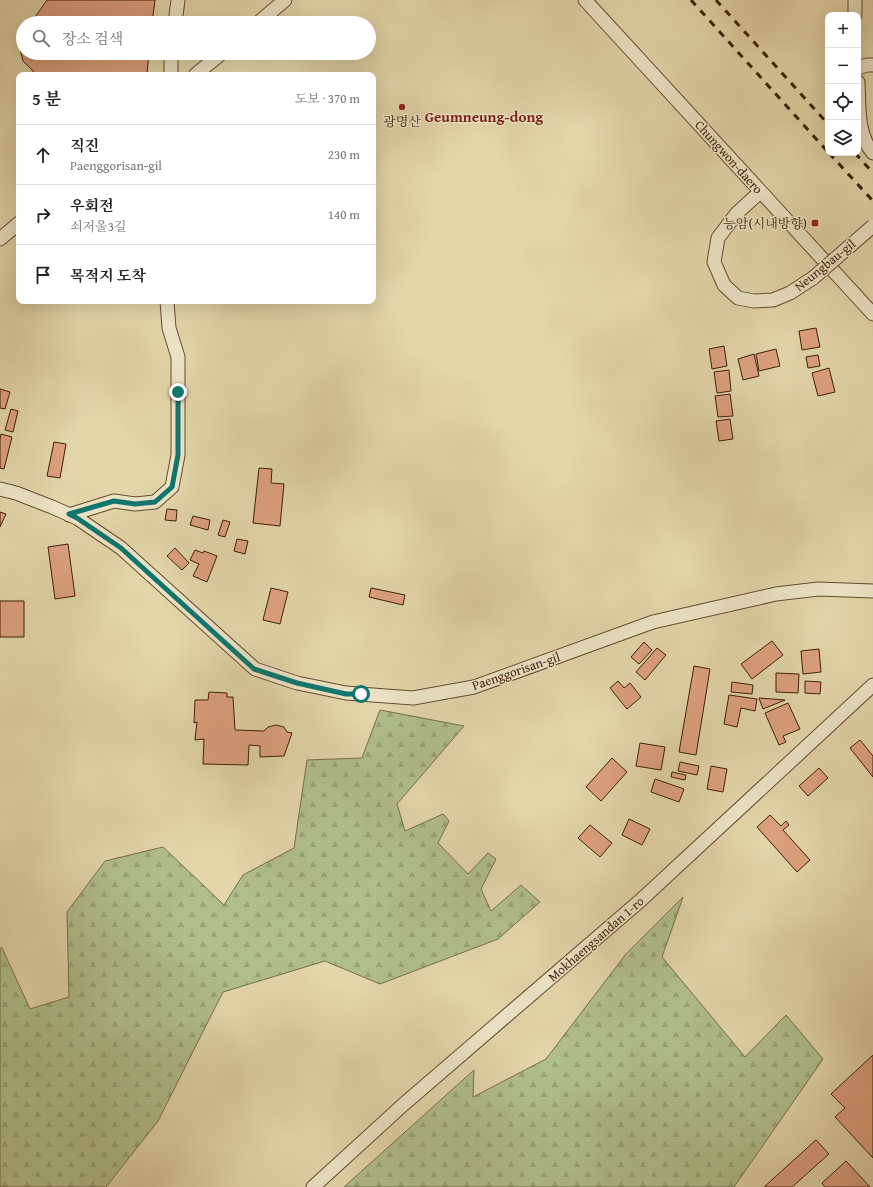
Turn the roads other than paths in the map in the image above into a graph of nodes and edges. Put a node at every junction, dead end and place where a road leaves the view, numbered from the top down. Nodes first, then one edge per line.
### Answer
1 (178, 0) edge
2 (286, 0) edge
3 (585, 0) edge
4 (855, 0) edge
5 (855, 12) edge
6 (176, 16) edge
7 (267, 16) edge
8 (171, 60) edge
9 (213, 60) edge
10 (873, 65) edge
11 (861, 67) edge
12 (171, 72) edge
13 (199, 72) edge
14 (858, 84) edge
15 (873, 153) edge
16 (760, 192) junction
17 (873, 226) edge
18 (10, 229) edge
19 (0, 239) edge
20 (167, 304) edge
21 (873, 314) edge
22 (0, 489) edge
23 (69, 514) junction
24 (873, 591) edge
25 (873, 685) edge
26 (313, 1187) edge

1 - 6 street
2 - 7 street
3 - 16 street, Chungwon-daero
4 - 5 street
8 - 12 street
9 - 13 street
10 - 11 street
14 - 15 street
16 - 17 street, Neungbau-gil, bridge
16 - 21 street, Chungwon-daero
18 - 19 street
20 - 23 street
22 - 23 street, Paenggorisan-gil
23 - 24 street, Paenggorisan-gil
25 - 26 street, Mokhaengsandan 1-ro

